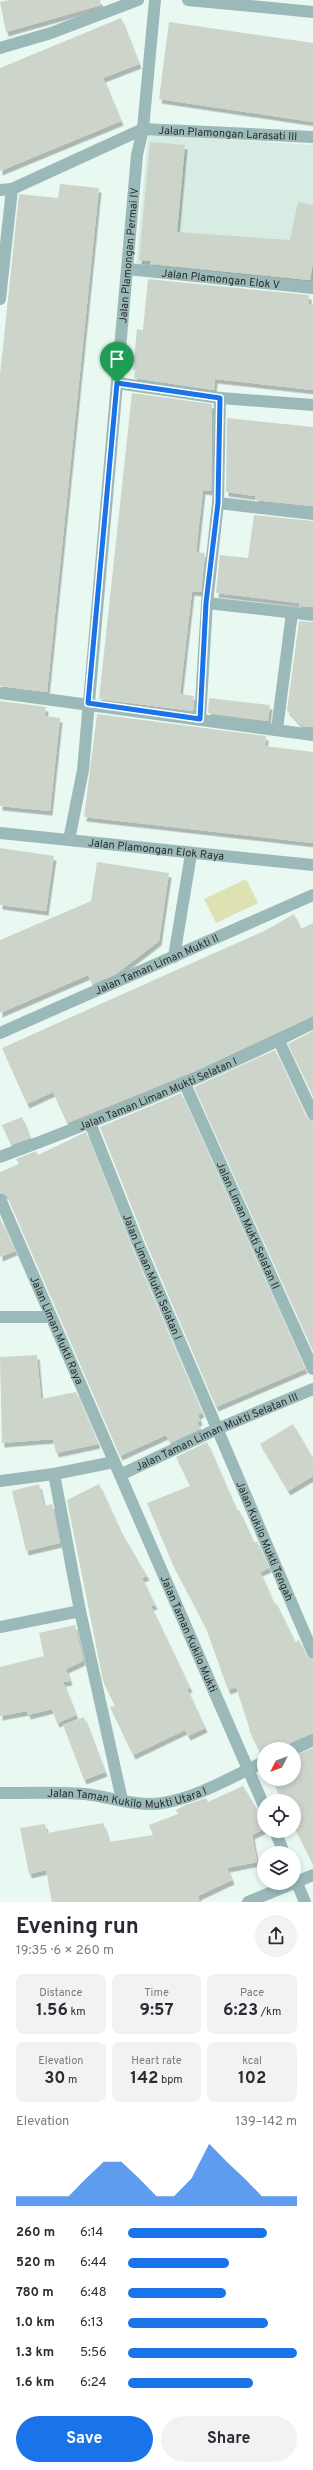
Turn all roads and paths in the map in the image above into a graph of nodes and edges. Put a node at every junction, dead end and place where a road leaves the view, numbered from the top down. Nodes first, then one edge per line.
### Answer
1 (138, 0) edge
2 (154, 0) edge
3 (188, 0) edge
4 (313, 12) edge
5 (0, 48) edge
6 (143, 129) junction
7 (313, 137) edge
8 (6, 189) edge
9 (127, 269) junction
10 (313, 288) edge
11 (0, 299) edge
12 (117, 383) junction
13 (220, 398) junction
14 (313, 404) edge
15 (218, 503) junction
16 (313, 514) edge
17 (206, 603) junction
18 (292, 613) junction
19 (313, 615) edge
20 (0, 693) edge
21 (88, 703) junction
22 (200, 719) junction
23 (277, 729) junction
24 (313, 735) edge
25 (0, 833) edge
26 (69, 840) junction
27 (191, 854) junction
28 (313, 865) edge
29 (313, 895) edge
30 (174, 958) junction
31 (313, 1023) edge
32 (0, 1033) edge
33 (279, 1040) junction
34 (184, 1082) junction
35 (313, 1114) edge
36 (90, 1123) junction
37 (0, 1158) edge
38 (0, 1199) edge
39 (0, 1317) edge
40 (51, 1317) junction
41 (313, 1369) edge
42 (313, 1390) edge
43 (217, 1429) junction
44 (114, 1462) junction
45 (54, 1474) junction
46 (120, 1475) junction
47 (0, 1481) edge
48 (80, 1611) junction
49 (0, 1628) edge
50 (308, 1628) edge
51 (313, 1653) edge
52 (313, 1740) edge
53 (301, 1746) edge
54 (257, 1765) edge
55 (248, 1769) junction
56 (0, 1793) edge
57 (259, 1794) edge
58 (122, 1800) junction
59 (313, 1875) edge
60 (301, 1879) edge
61 (275, 1890) edge
62 (300, 1890) edge
63 (248, 1902) edge
64 (306, 1902) edge

1 - 5 street
2 - 6 street, Jalan Plamongan Permai IV
3 - 4 street
6 - 7 street, Jalan Plamongan Larasati III
6 - 8 street
6 - 9 street, Jalan Plamongan Permai IV
8 - 11 street
9 - 10 street, Jalan Plamongan Elok V
9 - 12 street, Jalan Plamongan Permai IV
12 - 13 street
12 - 21 street, Jalan Plamongan Permai IV
13 - 14 street
13 - 15 street
15 - 16 street
15 - 17 street
17 - 18 street
17 - 22 street
18 - 19 street
18 - 23 street
20 - 21 street
21 - 22 street
21 - 26 street, Jalan Plamongan Permai IV
22 - 23 street
23 - 24 street
25 - 26 street, Jalan Plamongan Elok Raya
26 - 27 street, Jalan Plamongan Elok Raya
27 - 28 street, Jalan Plamongan Elok Raya
27 - 30 street
29 - 30 street, Jalan Taman Liman Mukti II
30 - 32 street, Jalan Taman Liman Mukti II
31 - 33 street, Jalan Taman Liman Mukti Selatan I
33 - 34 street, Jalan Taman Liman Mukti Selatan I
33 - 35 street
34 - 36 street, Jalan Taman Liman Mukti Selatan I
34 - 41 street, Jalan Liman Mukti Selatan II
36 - 37 street, Jalan Taman Liman Mukti Selatan I
36 - 43 street, Jalan Liman Mukti Selatan I
38 - 40 street, Jalan Liman Mukti Raya
39 - 40 street
40 - 44 street, Jalan Liman Mukti Raya
42 - 43 street, Jalan Taman Liman Mukti Selatan III
43 - 46 street, Jalan Taman Liman Mukti Selatan III
43 - 50 street, Jalan Kukilo Mukti Tengah
44 - 45 street
44 - 46 street, Jalan Taman Kukilo Mukti
45 - 47 street
45 - 48 street
46 - 55 street, Jalan Taman Kukilo Mukti
48 - 49 street
48 - 58 street
50 - 51 street, Jalan Kukilo Mukti Tengah
52 - 53 street
54 - 55 street, Jalan Taman Kukilo Mukti Utara I
55 - 57 street, Jalan Taman Kukilo Mukti
55 - 58 street, Jalan Taman Kukilo Mukti Utara I
56 - 58 street, Jalan Taman Kukilo Mukti Utara I
59 - 60 street
61 - 63 street
62 - 64 street

